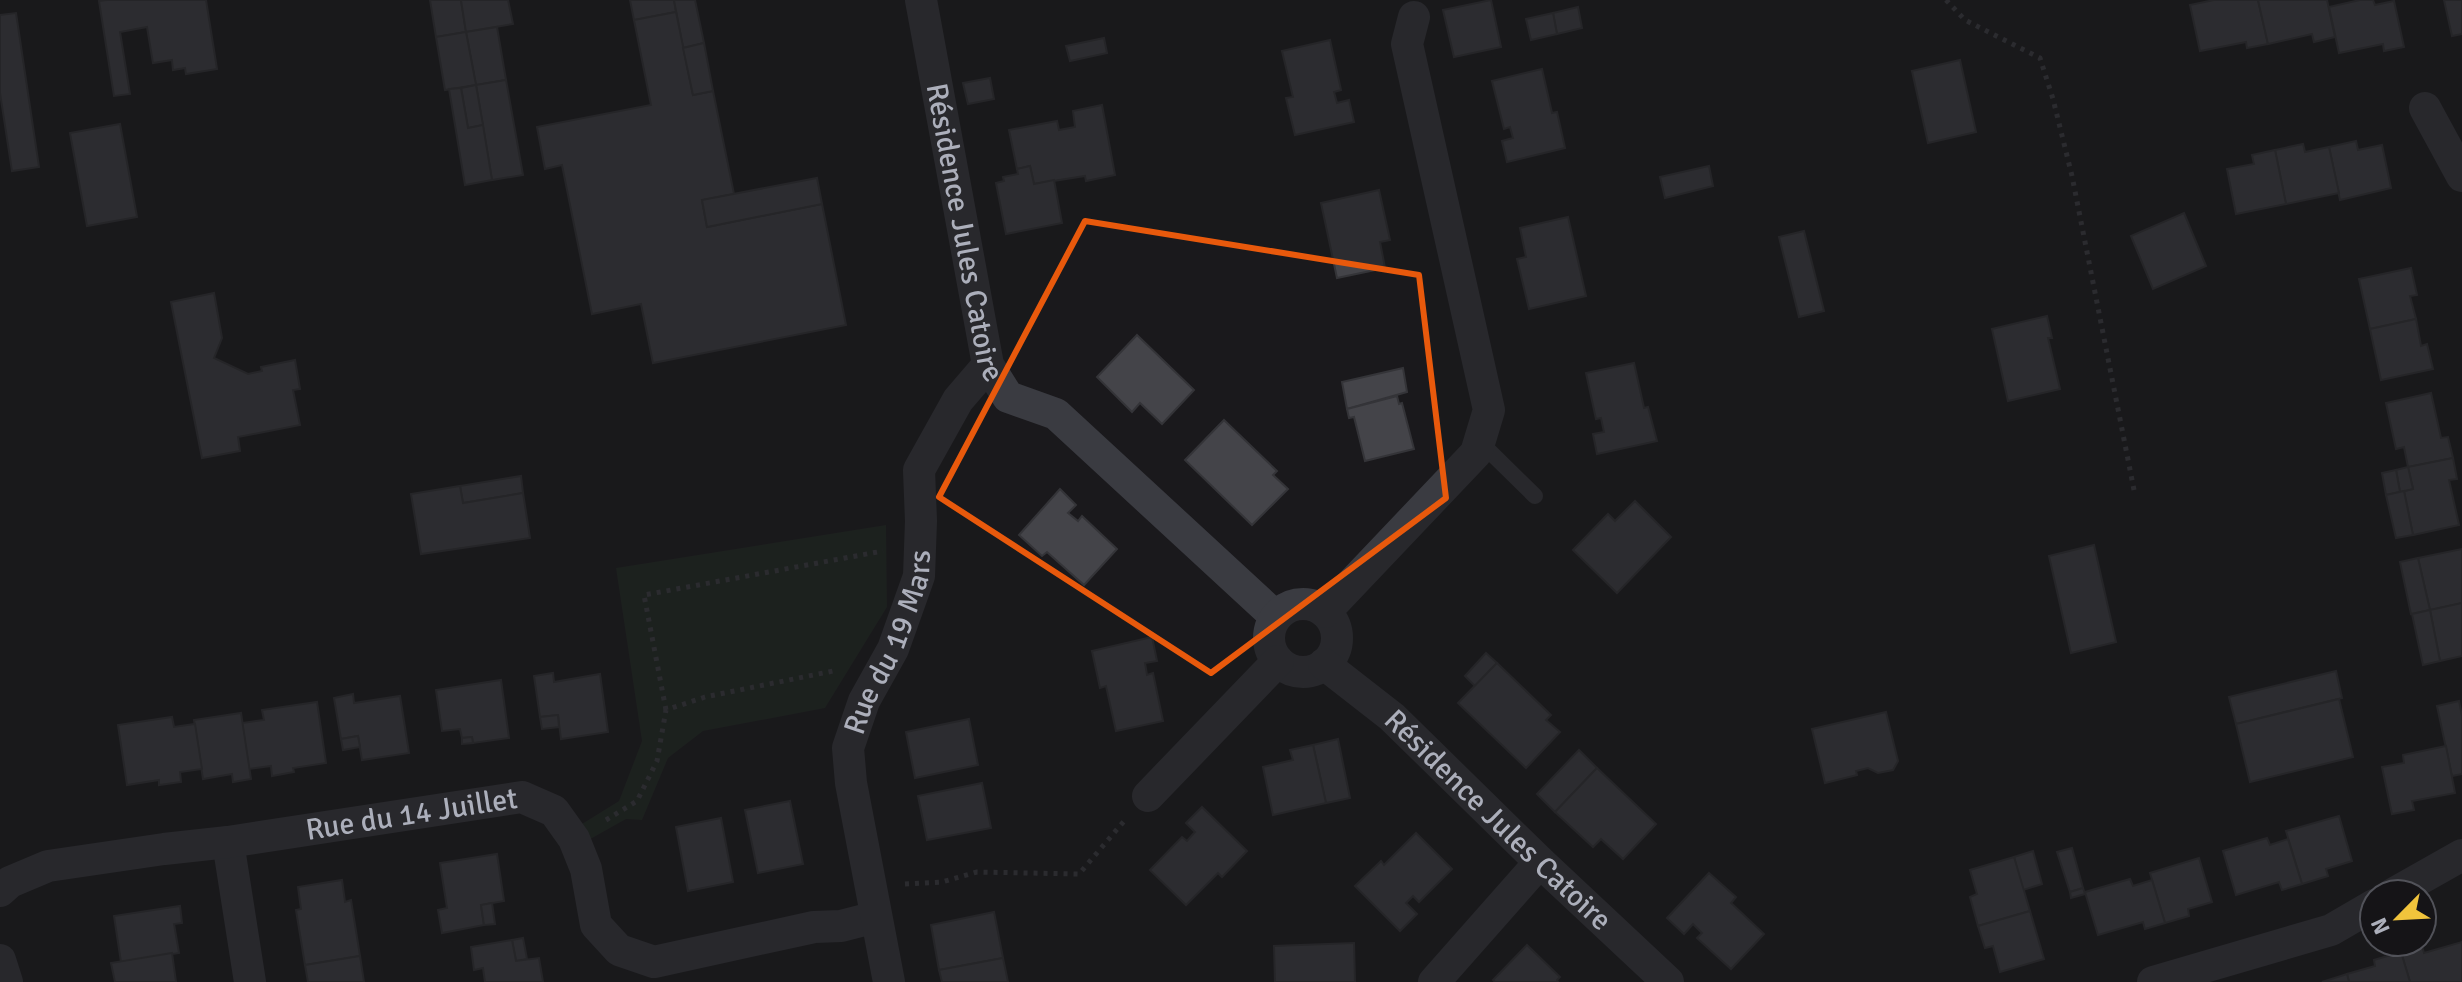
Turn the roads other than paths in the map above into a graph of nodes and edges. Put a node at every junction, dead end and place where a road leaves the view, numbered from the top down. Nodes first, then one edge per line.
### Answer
1 (921, 0) edge
2 (1414, 17) dead end
3 (2425, 108) dead end
4 (2462, 176) edge
5 (988, 365) junction
6 (1479, 441) junction
7 (1535, 496) dead end
8 (1325, 612) junction
9 (1276, 617) junction
10 (1278, 661) junction
11 (1324, 664) junction
12 (1148, 796) road end
13 (228, 842) junction
14 (2462, 855) edge
15 (1540, 862) junction
16 (2421, 878) edge
17 (0, 891) edge
18 (2358, 914) edge
19 (876, 917) junction
20 (0, 960) edge
21 (7, 982) edge
22 (250, 982) edge
23 (889, 982) edge
24 (1434, 982) edge
25 (1668, 982) edge
26 (2153, 982) edge

1 - 5 street, Résidence Jules Catoire
2 - 6 street
3 - 4 street
5 - 9 street, Résidence Jules Catoire
5 - 19 street, Rue du 19 Mars
6 - 7 lane
6 - 8 street
8 - 9 street
8 - 11 street
9 - 10 street
10 - 11 street
10 - 12 street
11 - 15 street, Résidence Jules Catoire
13 - 17 street, Rue du 14 Juillet
13 - 19 street, Rue du 14 Juillet
13 - 22 street
14 - 16 street
15 - 24 street
15 - 25 street, Résidence Jules Catoire
18 - 26 street
19 - 23 street, Rue du 19 Mars
20 - 21 street

